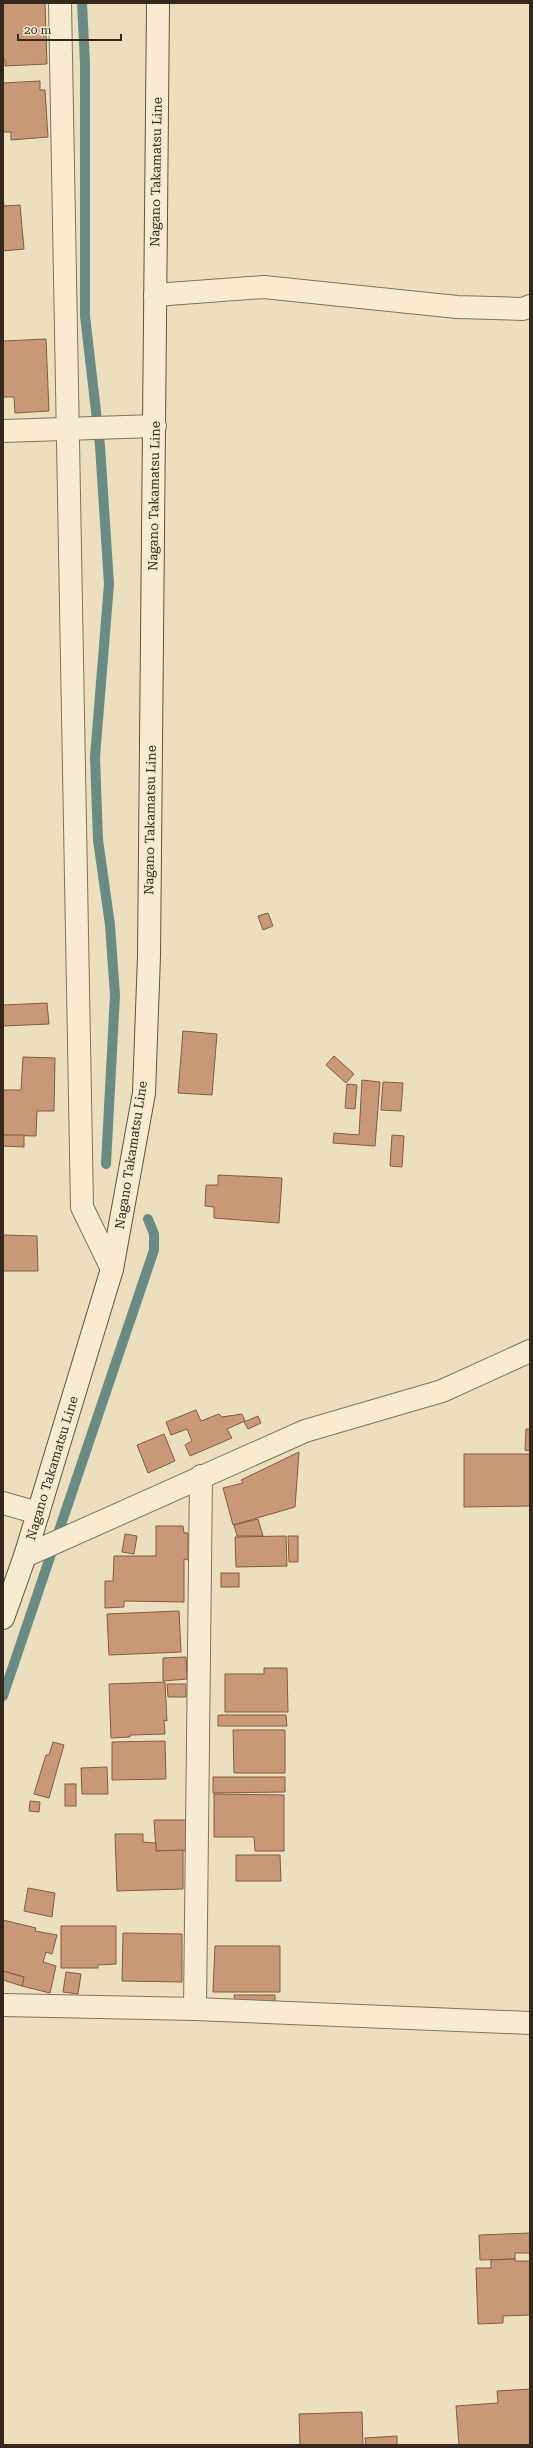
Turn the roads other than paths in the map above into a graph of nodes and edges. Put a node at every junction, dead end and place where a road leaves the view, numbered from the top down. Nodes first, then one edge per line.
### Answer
1 (60, 3) edge
2 (158, 3) edge
3 (155, 295) junction
4 (530, 306) edge
5 (155, 426) junction
6 (78, 429) junction
7 (3, 431) edge
8 (112, 1269) junction
9 (530, 1351) edge
10 (201, 1476) junction
11 (3, 1503) edge
12 (38, 1513) junction
13 (35, 1552) junction
14 (3, 1618) edge
15 (3, 2005) edge
16 (195, 2009) junction
17 (530, 2023) edge

1 - 6 street
2 - 3 street, Nagano Takamatsu Line
3 - 4 street
3 - 5 street, Nagano Takamatsu Line
5 - 6 street
5 - 8 street, Nagano Takamatsu Line
6 - 7 street
6 - 8 street
8 - 12 street, Nagano Takamatsu Line
9 - 10 street
10 - 13 street
10 - 16 street
11 - 12 street
12 - 13 street, Nagano Takamatsu Line
13 - 14 street, Nagano Takamatsu Line
15 - 16 street
16 - 17 street

